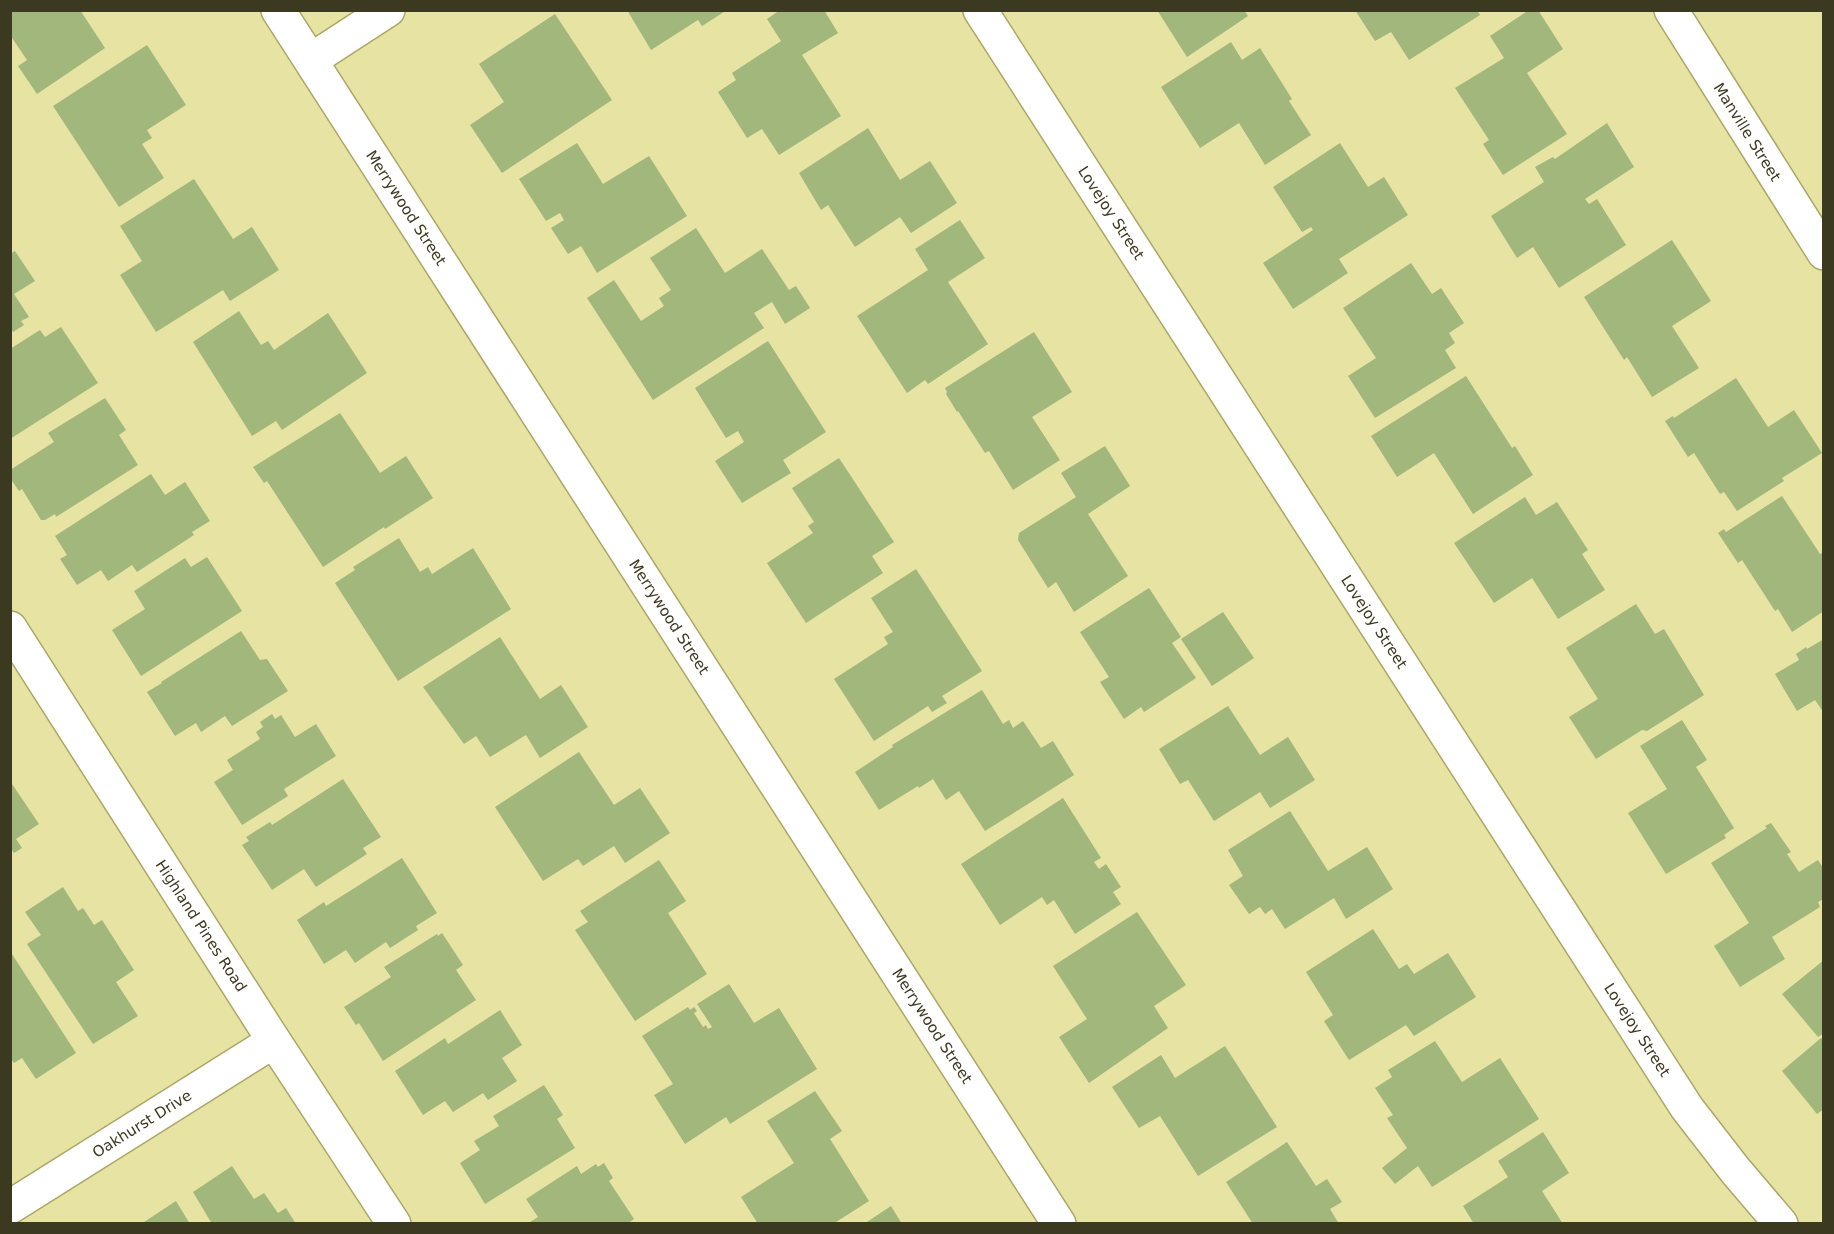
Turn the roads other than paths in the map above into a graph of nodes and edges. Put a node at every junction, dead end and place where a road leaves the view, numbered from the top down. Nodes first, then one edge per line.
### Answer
1 (278, 10) edge
2 (388, 10) edge
3 (980, 10) edge
4 (1671, 10) edge
5 (311, 60) junction
6 (1824, 253) edge
7 (10, 628) edge
8 (274, 1041) junction
9 (10, 1207) edge
10 (394, 1224) edge
11 (1059, 1224) edge
12 (1781, 1224) edge

1 - 5 street, Merrywood Street
2 - 5 street
3 - 12 street, Lovejoy Street
4 - 6 street, Manville Street
5 - 11 street, Merrywood Street
7 - 8 street, Highland Pines Road
8 - 9 street, Oakhurst Drive
8 - 10 street, Highland Pines Road

